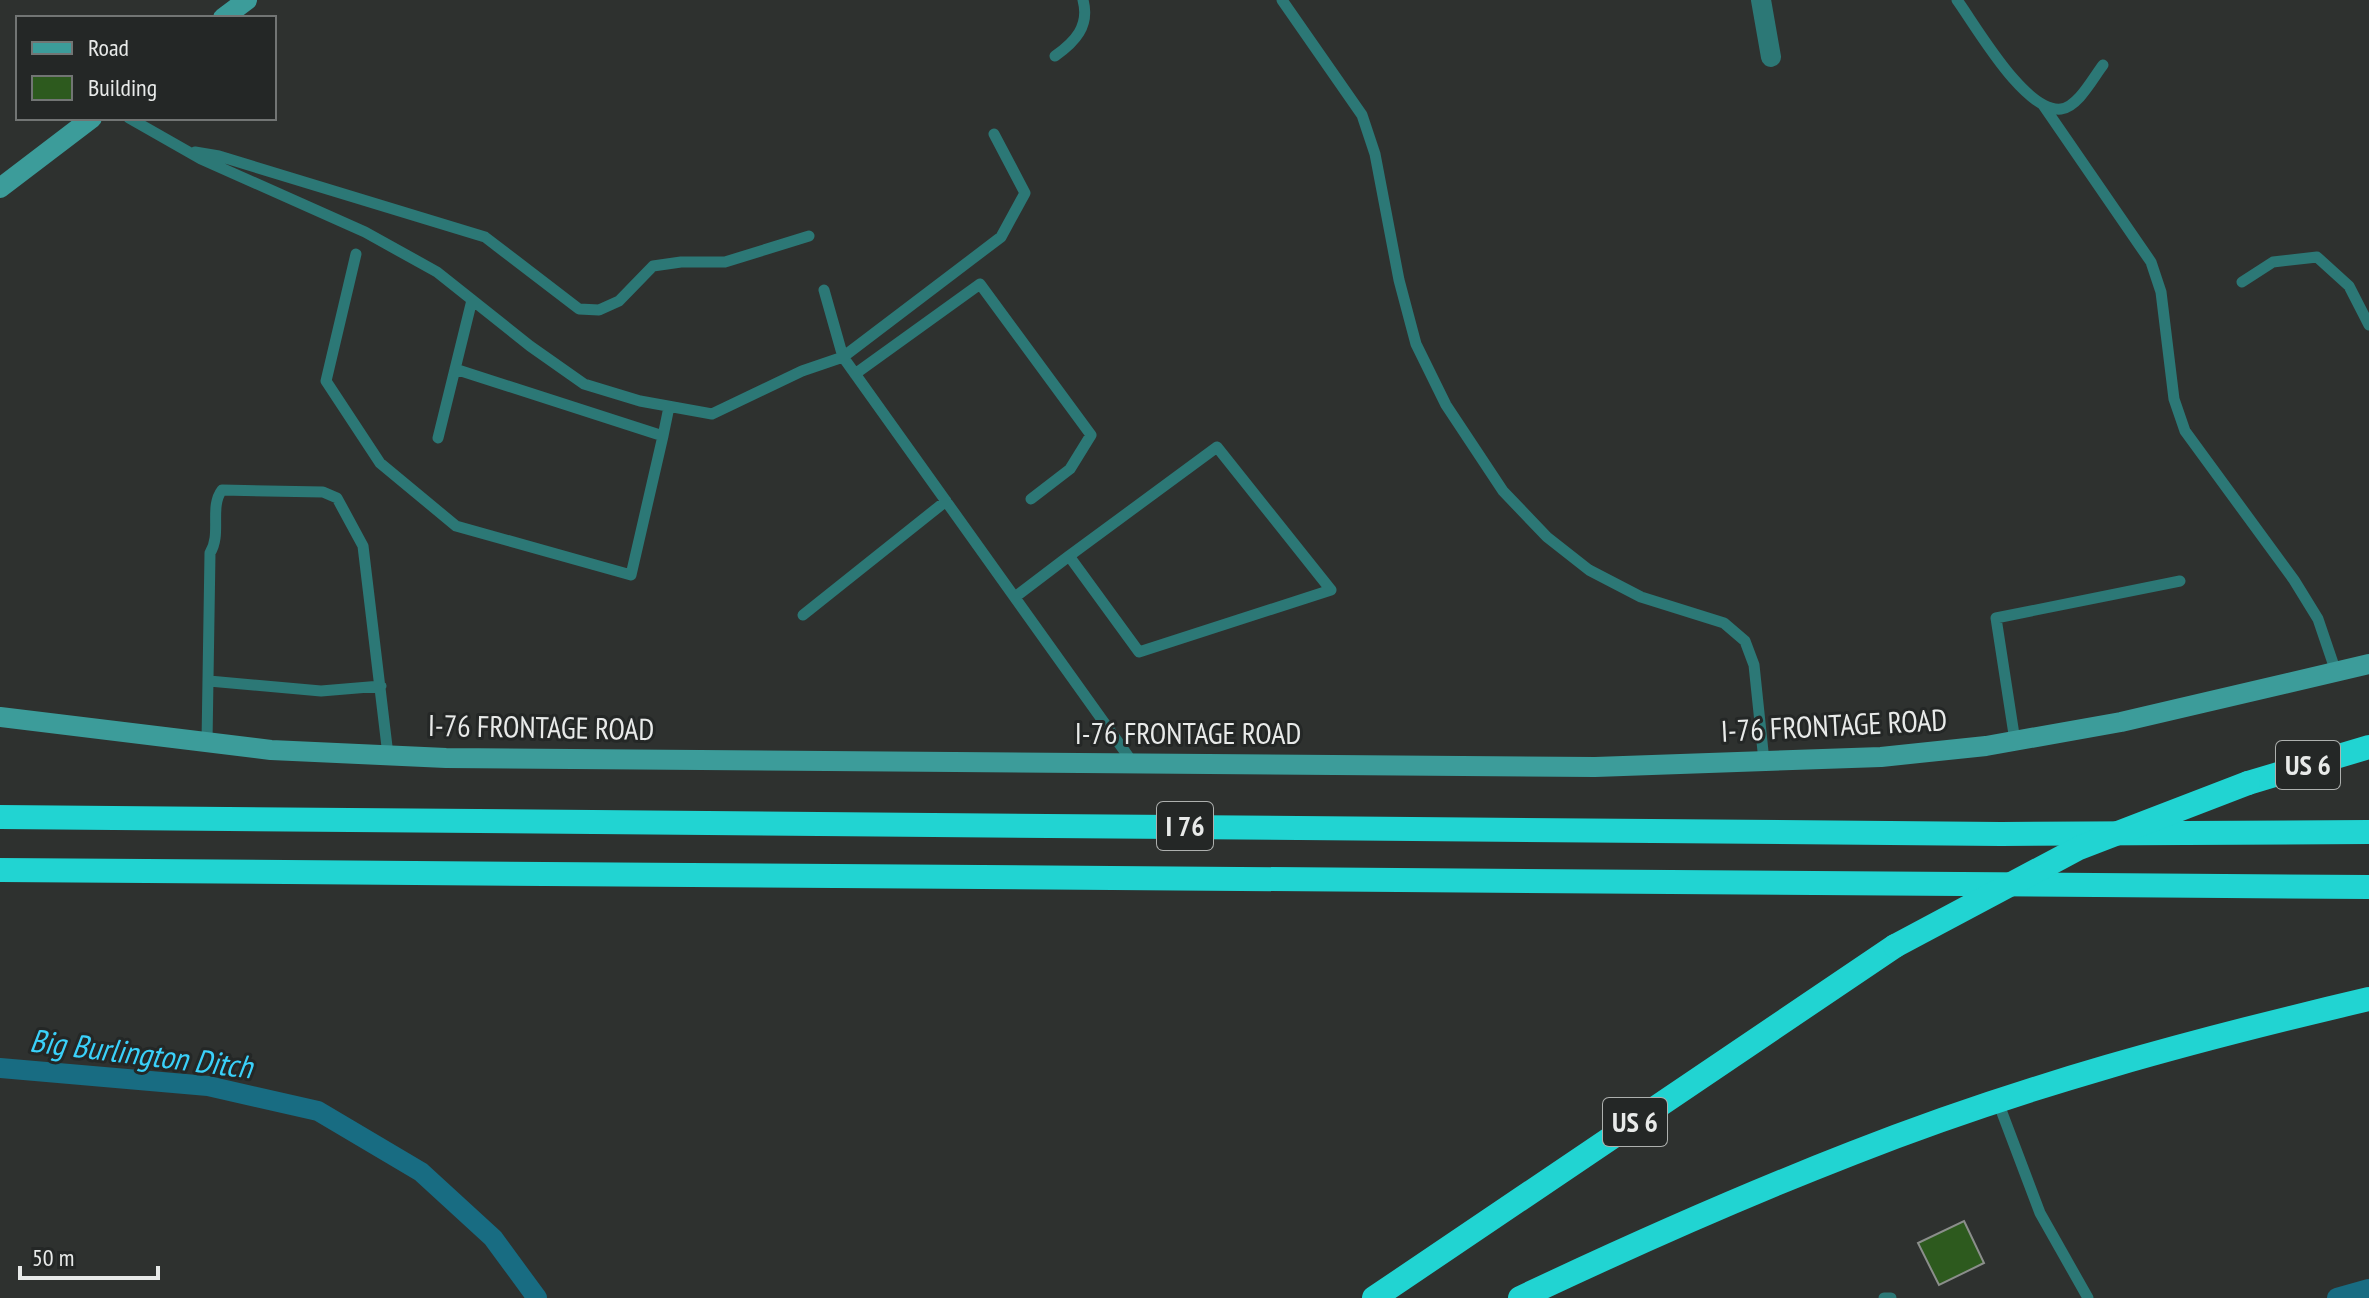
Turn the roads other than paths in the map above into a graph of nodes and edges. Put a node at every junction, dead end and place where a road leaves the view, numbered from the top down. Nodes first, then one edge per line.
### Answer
1 (247, 0) edge
2 (1083, 0) edge
3 (1761, 0) edge
4 (1957, 0) edge
5 (1284, 1) edge
6 (226, 16) edge
7 (1055, 56) dead end
8 (1771, 57) dead end
9 (2103, 65) dead end
10 (2043, 105) junction
11 (89, 120) edge
12 (133, 120) edge
13 (994, 134) dead end
14 (187, 151) junction
15 (0, 188) edge
16 (809, 236) dead end
17 (356, 254) dead end
18 (2242, 282) dead end
19 (824, 290) dead end
20 (472, 300) junction
21 (2369, 325) edge
22 (843, 357) junction
23 (455, 369) junction
24 (855, 374) junction
25 (669, 407) junction
26 (663, 436) junction
27 (438, 438) dead end
28 (1031, 499) dead end
29 (946, 501) junction
30 (1069, 556) junction
31 (2180, 581) dead end
32 (1015, 597) junction
33 (803, 615) dead end
34 (2369, 664) edge
35 (2336, 672) junction
36 (209, 681) junction
37 (381, 686) junction
38 (0, 717) edge
39 (2015, 741) junction
40 (207, 742) junction
41 (2369, 747) edge
42 (388, 755) junction
43 (1764, 761) junction
44 (1133, 763) junction
45 (0, 817) edge
46 (2369, 832) edge
47 (0, 870) edge
48 (2369, 887) edge
49 (2369, 999) edge
50 (1998, 1102) junction
51 (1374, 1298) edge
52 (1520, 1298) edge
53 (1884, 1298) edge
54 (1891, 1298) edge
55 (2088, 1298) edge

1 - 6 street
2 - 7 lane
3 - 8 street
4 - 10 lane
5 - 43 lane
9 - 10 lane
10 - 35 lane
11 - 15 street
12 - 14 lane
13 - 22 lane
14 - 16 lane
14 - 20 lane
17 - 26 lane
18 - 21 lane
19 - 22 lane
20 - 23 lane
20 - 25 lane
22 - 24 lane
22 - 25 lane
23 - 26 lane
23 - 27 lane
24 - 28 lane
24 - 29 lane
25 - 26 lane
29 - 32 lane
29 - 33 lane
30 - 30 lane
30 - 32 lane
31 - 39 lane
32 - 44 lane
34 - 35 street, I-76 FRONTAGE ROAD
35 - 39 street, I-76 FRONTAGE ROAD
36 - 37 lane
36 - 37 lane
36 - 40 lane
37 - 42 lane
38 - 40 street, I-76 FRONTAGE ROAD
39 - 43 street, I-76 FRONTAGE ROAD
40 - 42 street, I-76 FRONTAGE ROAD
41 - 51 highway, US 6, bridge
42 - 44 street, I-76 FRONTAGE ROAD
43 - 44 street, I-76 FRONTAGE ROAD
45 - 46 highway, I 76
47 - 48 highway, I 76
49 - 50 highway
50 - 52 highway
50 - 55 lane
53 - 54 lane

